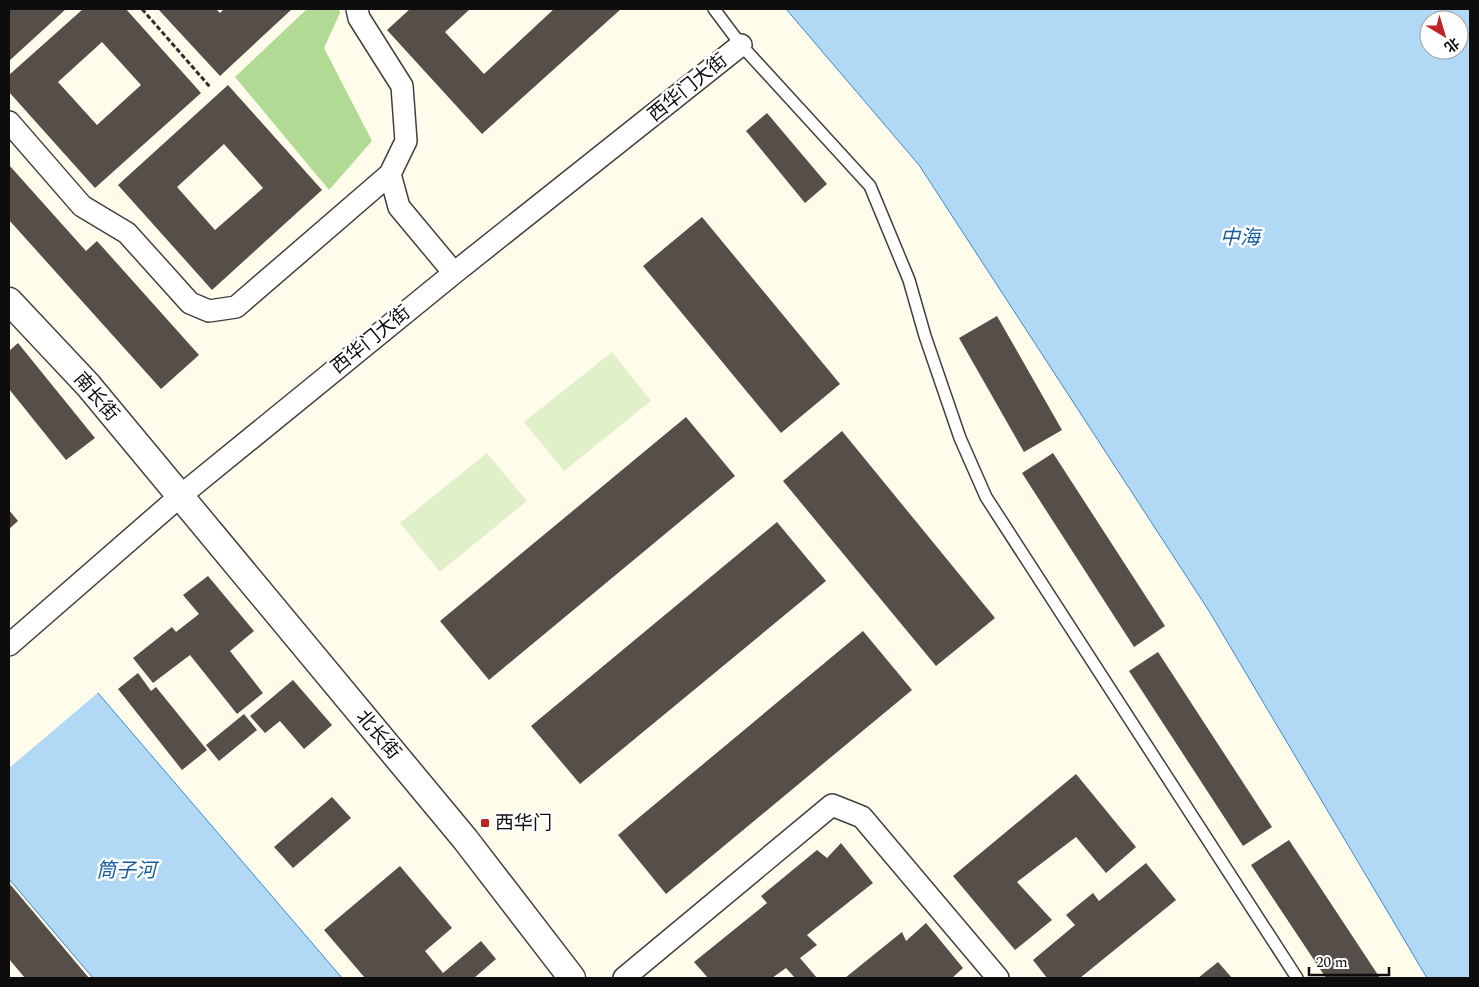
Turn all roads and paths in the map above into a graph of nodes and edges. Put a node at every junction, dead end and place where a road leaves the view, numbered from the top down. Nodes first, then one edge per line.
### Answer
1 (142, 9) edge
2 (357, 9) edge
3 (714, 9) edge
4 (741, 45) junction
5 (210, 87) dead end
6 (9, 122) edge
7 (390, 174) junction
8 (454, 273) junction
9 (9, 301) edge
10 (179, 497) junction
11 (9, 645) edge
12 (572, 978) edge
13 (624, 978) edge
14 (998, 978) edge
15 (1297, 978) edge

1 - 5 path
2 - 7 street
3 - 4 lane
4 - 8 street, 西华门大街
4 - 15 lane
6 - 7 street
7 - 8 street
8 - 10 street, 西华门大街
9 - 10 street, 南长街
10 - 11 street, 西华门大街
10 - 12 street, 北长街
13 - 14 street

